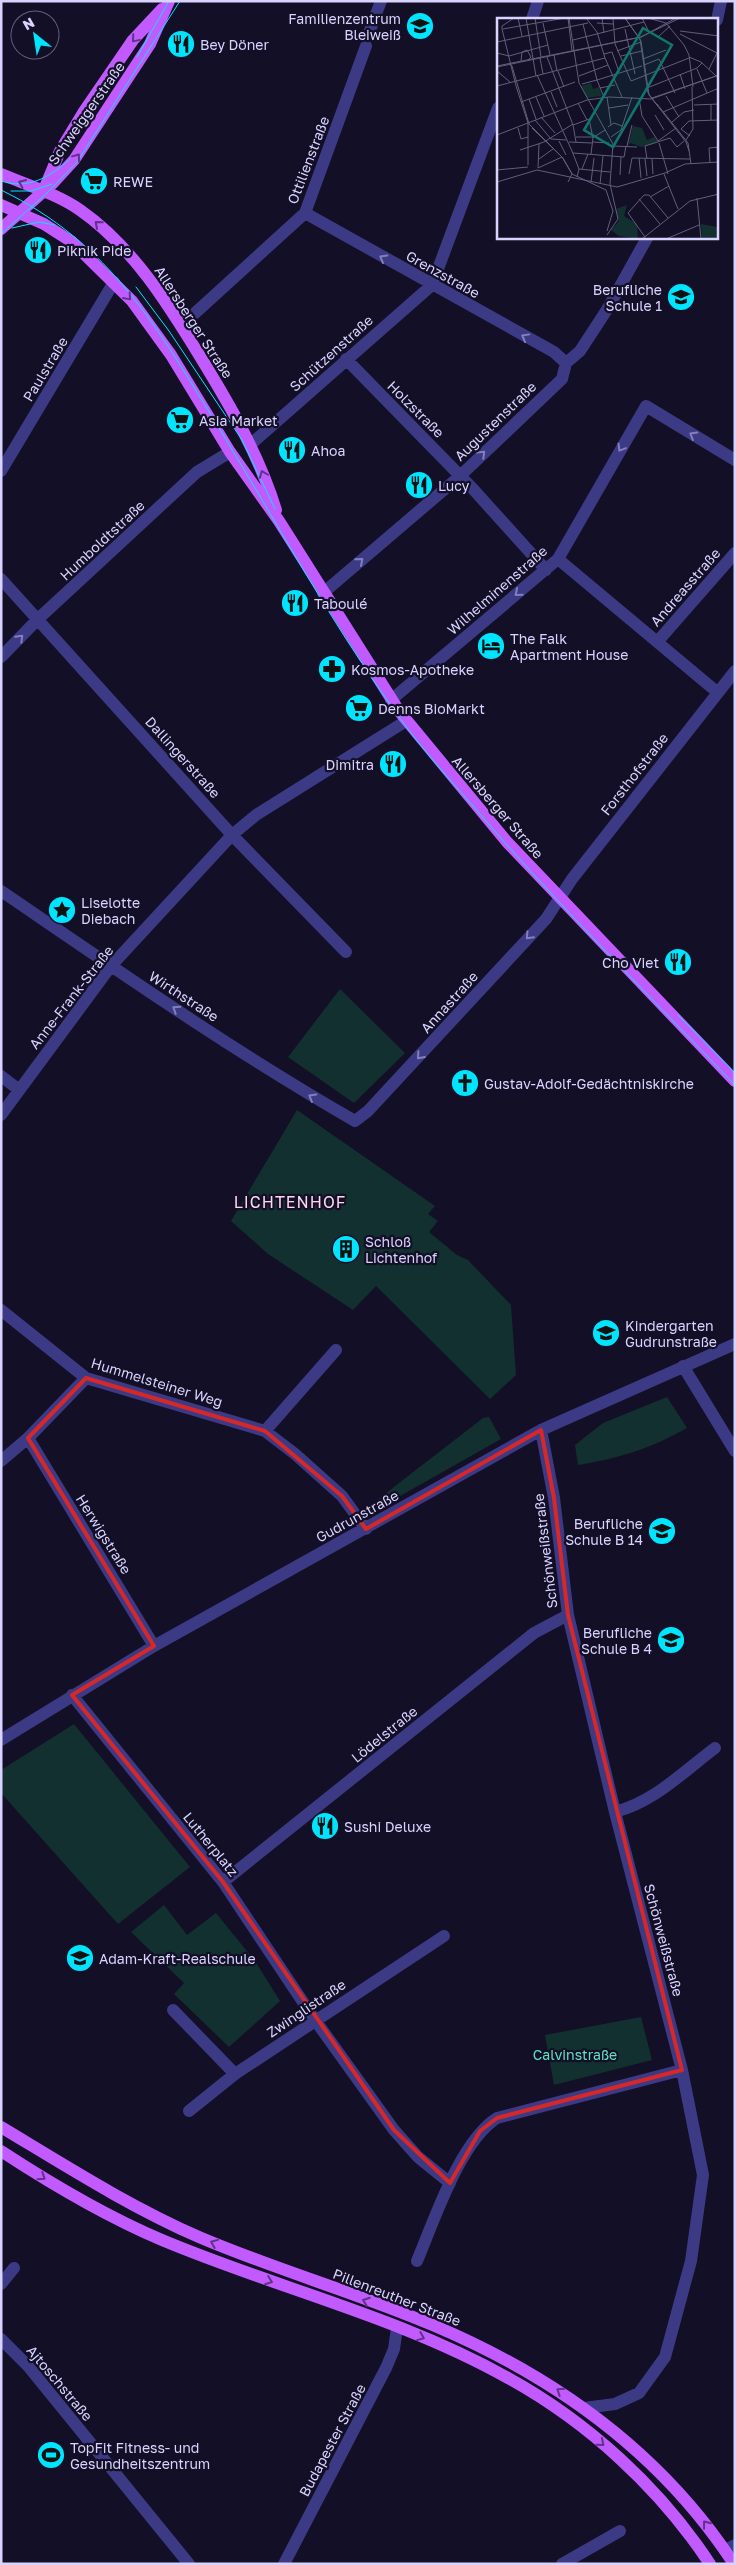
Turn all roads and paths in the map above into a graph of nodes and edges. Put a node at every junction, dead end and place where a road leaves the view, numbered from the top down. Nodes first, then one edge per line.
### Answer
1 (381, 1) edge
2 (538, 1) edge
3 (721, 1) edge
4 (167, 2) edge
5 (532, 18) edge
6 (717, 18) edge
7 (369, 33) dead end
8 (366, 46) dead end
9 (497, 111) edge
10 (1, 174) edge
11 (43, 192) junction
12 (1, 204) edge
13 (305, 213) junction
14 (19, 214) junction
15 (1, 229) edge
16 (646, 239) edge
17 (114, 282) junction
18 (432, 285) junction
19 (180, 323) junction
20 (346, 359) junction
21 (566, 363) junction
22 (251, 444) junction
23 (230, 452) junction
24 (735, 460) edge
25 (1, 471) edge
26 (460, 476) junction
27 (279, 521) junction
28 (735, 553) edge
29 (558, 559) junction
30 (546, 570) junction
31 (1, 579) edge
32 (323, 593) junction
33 (38, 619) junction
34 (658, 641) junction
35 (1, 657) edge
36 (735, 671) edge
37 (717, 692) junction
38 (391, 700) junction
39 (406, 721) junction
40 (232, 835) junction
41 (1, 891) edge
42 (560, 898) junction
43 (346, 952) dead end
44 (111, 966) junction
45 (1, 1076) edge
46 (735, 1081) edge
47 (18, 1089) junction
48 (1, 1114) edge
49 (354, 1121) joint
50 (1, 1310) edge
51 (735, 1344) edge
52 (336, 1350) dead end
53 (683, 1366) junction
54 (86, 1378) junction
55 (541, 1430) junction
56 (265, 1431) junction
57 (28, 1438) junction
58 (735, 1451) edge
59 (1, 1461) edge
60 (366, 1529) junction
61 (568, 1615) junction
62 (154, 1646) junction
63 (72, 1696) junction
64 (3, 1739) edge
65 (715, 1748) dead end
66 (615, 1812) junction
67 (223, 1882) junction
68 (444, 1936) dead end
69 (173, 2010) dead end
70 (315, 2020) junction
71 (682, 2070) junction
72 (235, 2074) junction
73 (189, 2111) dead end
74 (1, 2127) edge
75 (1, 2151) edge
76 (450, 2183) junction
77 (417, 2261) dead end
78 (14, 2268) dead end
79 (1, 2284) edge
80 (397, 2328) junction
81 (1, 2339) edge
82 (584, 2408) junction
83 (620, 2531) dead end
84 (730, 2548) edge
85 (189, 2564) edge
86 (284, 2564) edge
87 (562, 2564) edge
88 (710, 2564) edge
89 (734, 2564) edge

1 - 7 street
2 - 5 street
3 - 6 street
4 -> 11 main road, Schweiggerstraße
11 -> 4 main road, Schweiggerstraße
8 - 13 street, Ottilienstraße
9 - 18 street
11 -> 10 main road, Allersberger Straße
11 - 14 main road
19 -> 11 main road, Allersberger Straße
12 - 14 main road, Allersberger Straße
18 -> 13 street, Grenzstraße
13 - 19 street, Ottilienstraße
14 - 15 main road
14 - 17 main road, Allersberger Straße
16 - 21 street, Augustenstraße
17 -> 23 main road, Allersberger Straße
17 - 25 street, Paulstraße
18 - 20 street, Schützenstraße
21 -> 18 street, Grenzstraße
19 - 22 main road, Allersberger Straße
20 - 22 street, Schützenstraße
20 - 26 street, Holzstraße
26 -> 21 street, Augustenstraße
27 -> 22 main road, Allersberger Straße
23 - 27 main road, Allersberger Straße
23 - 33 street, Humboldtstraße
24 -> 29 street, Wilhelminenstraße
26 - 30 street, Holzstraße
32 -> 26 street, Augustenstraße
27 - 32 main road, Allersberger Straße
28 - 34 street, Andreasstraße
29 - 30 street, Wilhelminenstraße
29 - 34 street
30 -> 38 street, Wilhelminenstraße
31 - 33 street, Dallingerstraße
32 - 38 main road, Allersberger Straße
35 -> 33 street, Humboldtstraße
33 - 40 street, Dallingerstraße
34 - 37 street
36 - 37 street, Forsthofstraße
37 - 42 street, Forsthofstraße
38 - 39 main road, Allersberger Straße
39 - 40 street, Anne-Frank-Straße
39 - 42 main road, Allersberger Straße
40 - 43 street, Dallingerstraße
40 - 44 street, Anne-Frank-Straße
41 - 44 street, Wirthstraße
42 - 46 main road, Allersberger Straße
42 -> 49 street, Annastraße
44 - 47 street, Anne-Frank-Straße
49 -> 44 street, Wirthstraße
45 - 47 street
47 - 48 street, Anne-Frank-Straße
50 - 54 street, Hummelsteiner Weg
51 - 53 street, Gudrunstraße
52 - 56 street
53 - 55 street, Gudrunstraße
53 - 58 street
54 - 56 street, Hummelsteiner Weg
54 - 57 street
55 - 60 street, Gudrunstraße
55 - 61 street, Schönweißstraße
56 - 60 street, Hummelsteiner Weg
57 - 59 street
57 - 62 street, Herwigstraße
60 - 62 street, Gudrunstraße
61 - 66 street, Schönweißstraße
61 - 67 street, Lödelstraße
62 - 63 street, Gudrunstraße
63 - 64 street, Gudrunstraße
63 - 67 street, Lutherplatz
65 - 66 street
66 - 71 street, Schönweißstraße
67 - 70 street, Lutherplatz
68 - 70 street, Zwinglistraße
69 - 72 street
70 - 72 street, Zwinglistraße
70 - 76 street
71 - 76 street
71 - 82 street, Schönweißstraße
72 - 73 street, Zwinglistraße
82 -> 74 main road, Pillenreuther Straße
75 -> 80 main road, Pillenreuther Straße
76 - 77 street
78 - 79 street
80 - 86 street, Budapester Straße
80 -> 88 main road, Pillenreuther Straße
81 - 85 street, Ajtoschstraße
84 -> 82 main road, Pillenreuther Straße
83 - 87 street
84 - 89 main road, Pillenreuther Straße

